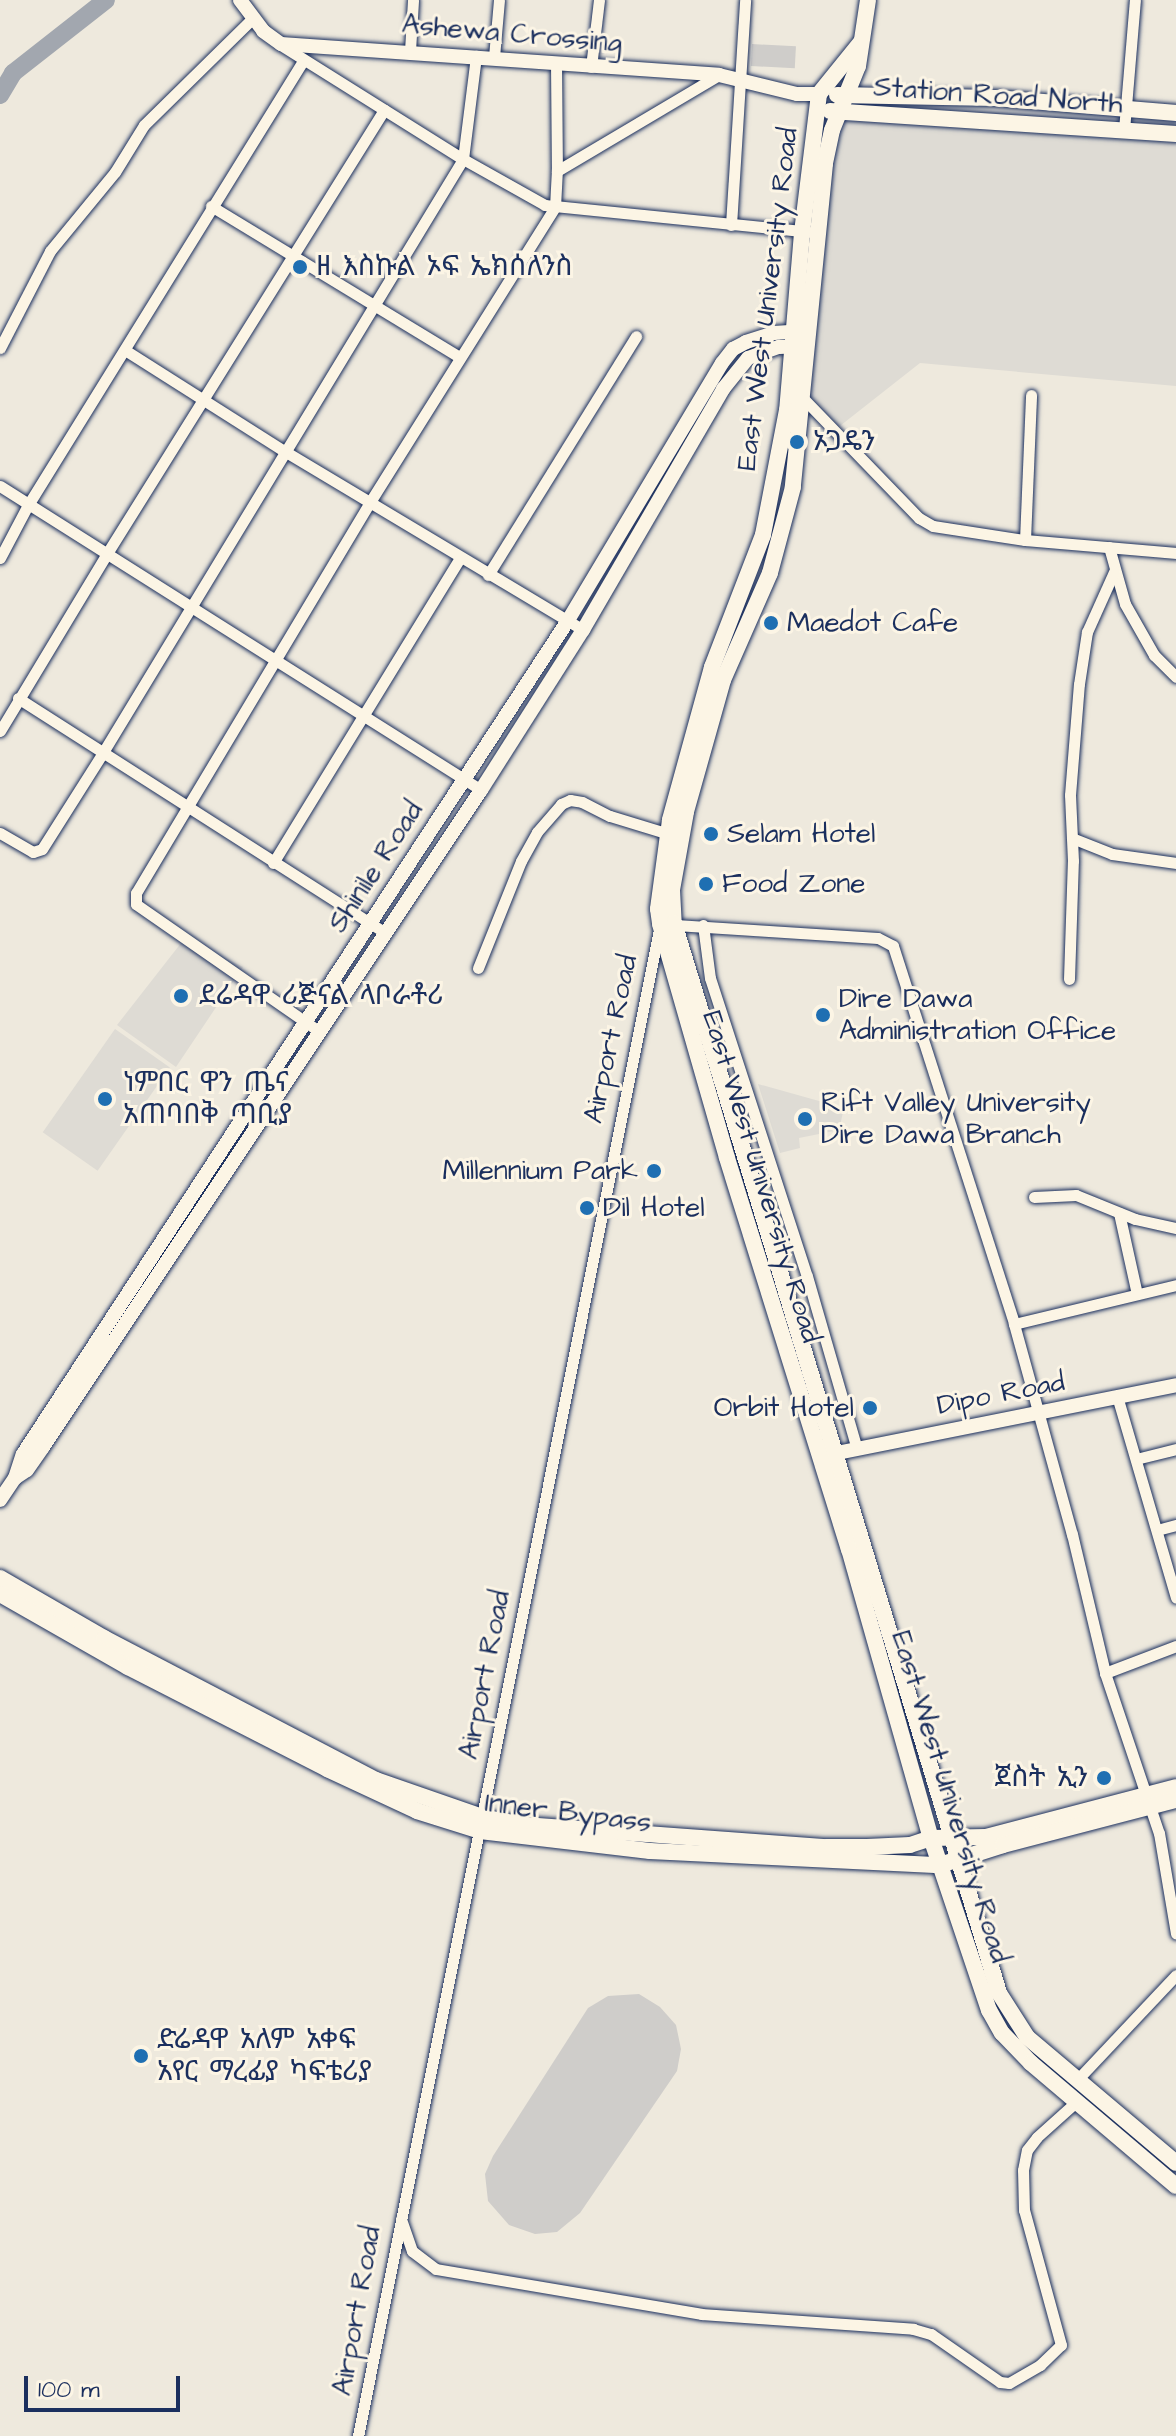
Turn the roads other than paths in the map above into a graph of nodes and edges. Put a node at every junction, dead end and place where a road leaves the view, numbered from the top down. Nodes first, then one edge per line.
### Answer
1 (241, 0) edge
2 (413, 0) edge
3 (499, 0) edge
4 (599, 0) edge
5 (745, 0) edge
6 (868, 0) edge
7 (1135, 0) edge
8 (253, 18) junction
9 (864, 39) junction
10 (281, 44) junction
11 (323, 47) junction
12 (410, 51) junction
13 (476, 56) junction
14 (494, 57) junction
15 (303, 61) junction
16 (556, 62) junction
17 (591, 67) junction
18 (320, 71) junction
19 (719, 75) junction
20 (740, 79) junction
21 (847, 96) junction
22 (818, 101) junction
23 (384, 110) junction
24 (1125, 110) junction
25 (838, 112) junction
26 (1176, 113) edge
27 (1124, 130) junction
28 (1176, 134) edge
29 (463, 159) junction
30 (557, 171) junction
31 (211, 206) junction
32 (555, 207) junction
33 (731, 225) junction
34 (809, 232) junction
35 (294, 256) junction
36 (375, 306) junction
37 (636, 336) dead end
38 (801, 338) junction
39 (0, 348) edge
40 (125, 350) junction
41 (459, 357) junction
42 (796, 393) junction
43 (1031, 395) dead end
44 (204, 398) junction
45 (286, 452) junction
46 (0, 486) edge
47 (370, 502) junction
48 (28, 505) junction
49 (767, 515) junction
50 (784, 520) junction
51 (1025, 540) junction
52 (1109, 547) junction
53 (1176, 553) edge
54 (106, 555) junction
55 (0, 558) edge
56 (460, 558) junction
57 (1114, 572) junction
58 (488, 575) junction
59 (190, 607) junction
60 (567, 622) junction
61 (583, 630) junction
62 (276, 660) junction
63 (1176, 677) edge
64 (18, 698) junction
65 (364, 717) junction
66 (0, 731) edge
67 (102, 754) junction
68 (465, 780) junction
69 (481, 790) junction
70 (188, 809) junction
71 (0, 833) edge
72 (674, 836) junction
73 (1072, 838) junction
74 (273, 863) junction
75 (1176, 863) edge
76 (667, 923) junction
77 (369, 924) junction
78 (703, 925) junction
79 (386, 933) junction
80 (478, 968) dead end
81 (1069, 979) dead end
82 (305, 1023) junction
83 (320, 1032) junction
84 (1034, 1197) dead end
85 (1119, 1213) junction
86 (1176, 1228) edge
87 (1176, 1285) edge
88 (1137, 1294) junction
89 (1014, 1324) junction
90 (1176, 1385) edge
91 (1117, 1396) junction
92 (1037, 1414) junction
93 (857, 1449) junction
94 (1176, 1449) edge
95 (828, 1455) junction
96 (1136, 1459) junction
97 (15, 1478) junction
98 (0, 1500) edge
99 (1176, 1525) edge
100 (1157, 1530) junction
101 (0, 1578) edge
102 (0, 1594) edge
103 (1176, 1598) edge
104 (101, 1644) junction
105 (1176, 1646) edge
106 (1105, 1673) junction
107 (1176, 1787) edge
108 (1176, 1800) edge
109 (1147, 1802) junction
110 (481, 1824) junction
111 (931, 1838) junction
112 (952, 1838) junction
113 (958, 1859) junction
114 (940, 1865) junction
115 (1176, 1934) edge
116 (1176, 1975) edge
117 (1077, 2080) junction
118 (1076, 2102) junction
119 (1176, 2163) edge
120 (1176, 2186) edge
121 (399, 2215) junction
122 (358, 2436) edge

1 - 8 street
2 - 12 street
3 - 14 street
4 - 17 street
5 - 20 street
6 - 9 main road, East West University Road
7 - 24 street
8 - 10 street
8 - 39 street
9 - 21 main road, East West University Road
9 - 22 main road
10 - 11 street, Ashewa Crossing
10 - 15 street
11 - 12 street, Ashewa Crossing
11 - 18 street
12 - 13 street, Ashewa Crossing
13 - 14 street, Ashewa Crossing
13 - 29 street
14 - 16 street, Ashewa Crossing
15 - 18 street
15 - 31 street
16 - 17 street, Ashewa Crossing
16 - 30 street
17 - 19 street, Ashewa Crossing
18 - 23 street
19 - 20 street, Ashewa Crossing
19 - 30 street
20 - 22 street, Ashewa Crossing
20 - 33 street
21 - 22 main road, Station Road North
21 - 24 main road, Station Road North
21 - 25 main road, East West University Road
22 - 25 main road, Station Road North
22 - 34 main road, East West University Road
23 - 29 street
23 - 35 street
24 - 26 main road, Station Road North
24 - 27 street
25 - 27 main road, Station Road North
25 - 34 main road, East West University Road
27 - 28 main road, Station Road North
29 - 32 street
29 - 36 street
30 - 32 street
31 - 35 street
31 - 40 street
32 - 33 street
32 - 41 street
33 - 34 street
34 - 38 main road, East West University Road
35 - 36 street
35 - 44 street
36 - 41 street
36 - 45 street
37 - 58 street
38 - 42 main road, East West University Road
38 - 60 street, Shinile Road
38 - 61 street, Shinile Road
40 - 44 street
40 - 48 street
41 - 47 street
42 - 49 main road, East West University Road
42 - 50 main road, East West University Road
42 - 51 street
43 - 51 street
44 - 45 street
44 - 54 street
45 - 47 street
45 - 59 street
46 - 48 street
47 - 56 street
47 - 62 street
48 - 54 street
48 - 55 street
49 - 50 main road
49 - 72 main road, East West University Road
50 - 72 main road, East West University Road
51 - 52 street
52 - 53 street
52 - 57 street
54 - 59 street
54 - 64 street
56 - 58 street
56 - 65 street
57 - 63 street
57 - 73 street
58 - 60 street
59 - 62 street
59 - 67 street
60 - 61 street
60 - 68 street, Shinile Road
61 - 69 street, Shinile Road
62 - 65 street
62 - 70 street
64 - 66 street
64 - 67 street
65 - 68 street
65 - 74 street
67 - 70 street
67 - 71 street
68 - 69 street
68 - 77 street, Shinile Road
69 - 79 street, Shinile Road
70 - 74 street
70 - 82 street
72 - 76 main road, East West University Road
72 - 80 street
73 - 75 street
73 - 81 street
74 - 77 street
76 - 78 street
76 - 95 main road, East West University Road
76 - 110 street, Airport Road
77 - 79 street
77 - 82 street, Shinile Road
78 - 89 street
78 - 93 street
79 - 83 street, Shinile Road
82 - 83 street
82 - 97 street, Shinile Road
83 - 97 street, Shinile Road
84 - 85 street
85 - 86 street
85 - 88 street
87 - 88 street
88 - 89 street
89 - 92 street
90 - 91 street, Dipo Road
91 - 92 street, Dipo Road
91 - 96 street
92 - 93 street, Dipo Road
92 - 106 street
93 - 95 street, Dipo Road
94 - 96 street
95 - 111 main road, East West University Road
95 - 112 main road, East West University Road
96 - 100 street
97 - 98 street, Shinile Road
99 - 100 street
100 - 103 street
101 - 104 main road, Inner Bypass
102 - 104 main road, Inner Bypass
104 - 110 main road, Inner Bypass
105 - 106 street
106 - 109 street
107 - 109 main road, Inner Bypass
108 - 109 main road, Inner Bypass
109 - 112 main road, Inner Bypass
109 - 113 main road, Inner Bypass
109 - 115 street
110 - 111 main road, Inner Bypass
110 - 114 main road, Inner Bypass
110 - 121 street, Airport Road
111 - 112 main road, Inner Bypass
111 - 114 main road, East West University Road
112 - 113 main road, East West University Road
113 - 114 main road, Inner Bypass
113 - 117 main road, East West University Road
114 - 118 main road, East West University Road
116 - 117 street
117 - 119 main road, East West University Road
118 - 120 main road, East West University Road
118 - 121 street
121 - 122 street, Airport Road

